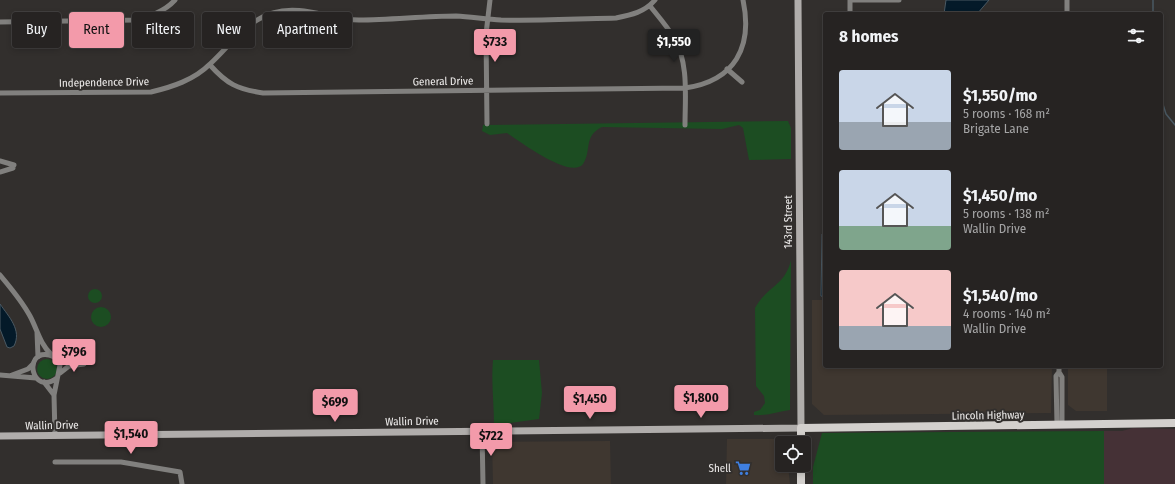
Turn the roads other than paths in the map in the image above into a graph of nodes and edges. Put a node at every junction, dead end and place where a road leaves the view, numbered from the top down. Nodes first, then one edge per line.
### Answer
1 (175, 0) edge
2 (490, 0) edge
3 (655, 0) edge
4 (744, 0) edge
5 (798, 0) edge
6 (850, 0) edge
7 (899, 0) edge
8 (1067, 0) edge
9 (650, 6) junction
10 (850, 12) edge
11 (1067, 12) edge
12 (488, 18) junction
13 (0, 22) edge
14 (210, 65) junction
15 (728, 70) junction
16 (742, 82) dead end
17 (685, 88) junction
18 (487, 90) junction
19 (0, 93) edge
20 (487, 124) dead end
21 (685, 125) dead end
22 (0, 161) edge
23 (0, 172) edge
24 (0, 275) edge
25 (37, 332) junction
26 (51, 355) junction
27 (38, 357) junction
28 (58, 360) junction
29 (33, 364) junction
30 (1059, 368) edge
31 (0, 375) edge
32 (12, 375) junction
33 (58, 376) junction
34 (36, 378) junction
35 (44, 382) junction
36 (54, 395) junction
37 (1175, 423) edge
38 (1060, 425) junction
39 (801, 428) junction
40 (482, 431) junction
41 (0, 436) edge
42 (56, 436) junction
43 (801, 436) edge
44 (55, 462) dead end
45 (801, 472) edge
46 (182, 484) edge
47 (483, 484) edge
48 (801, 484) edge

1 - 13 street
2 - 12 street
3 - 9 street, Independence Drive
4 - 15 street
5 - 39 main road, 143rd Street
6 - 7 street
6 - 10 street
8 - 11 street
9 - 12 street, Independence Drive
9 - 17 street
12 - 14 street, Independence Drive
12 - 18 street
14 - 18 street, General Drive
14 - 19 street, Independence Drive
15 - 16 street
15 - 17 street, General Drive
17 - 18 street, General Drive
17 - 21 street
18 - 20 street
22 - 23 street
24 - 25 street
25 - 26 street
25 - 27 street
26 - 27 street
26 - 28 street
27 - 29 street
28 - 33 street
28 - 33 street
29 - 32 street
29 - 34 street
30 - 38 street
31 - 32 street
32 - 34 street
33 - 35 street
33 - 36 street
34 - 35 street
35 - 36 street
36 - 42 street
37 - 38 main road, Lincoln Highway
38 - 39 main road, Lincoln Highway
39 - 40 main road, Wallin Drive
39 - 43 main road, 143rd Street
40 - 42 main road, Wallin Drive
40 - 47 street
41 - 42 main road, Wallin Drive
44 - 46 street
45 - 48 main road

